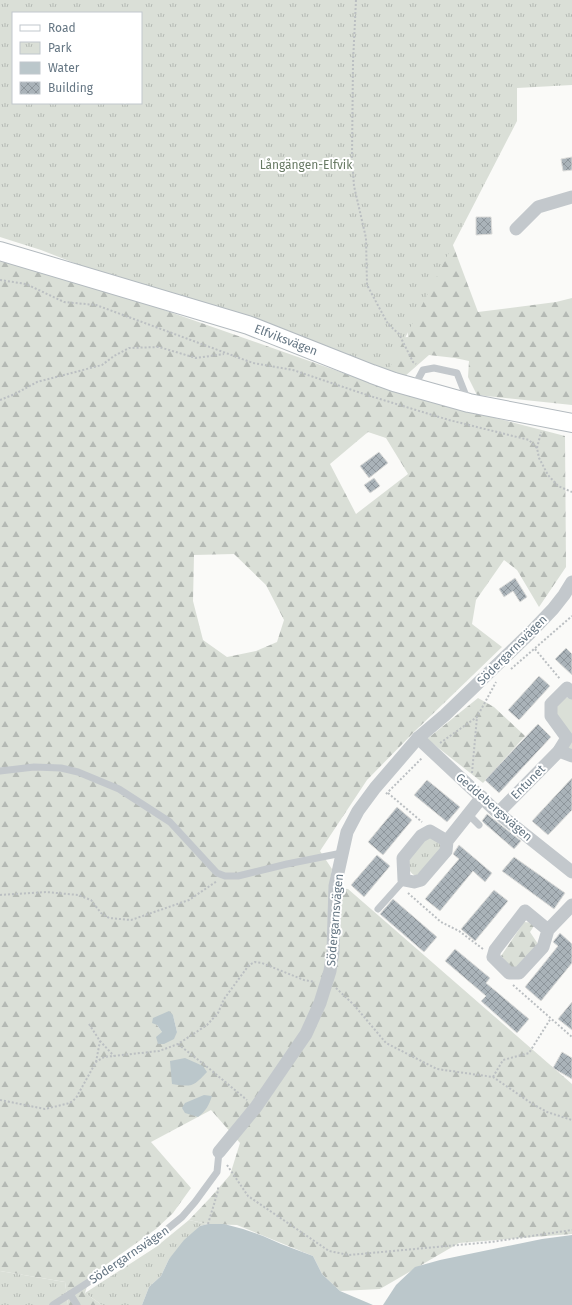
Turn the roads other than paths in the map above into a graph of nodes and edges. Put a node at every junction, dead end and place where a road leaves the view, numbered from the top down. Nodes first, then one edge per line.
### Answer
1 (572, 197) edge
2 (516, 229) dead end
3 (0, 251) edge
4 (414, 387) junction
5 (469, 403) junction
6 (572, 423) edge
7 (572, 582) edge
8 (570, 690) edge
9 (418, 738) junction
10 (559, 751) junction
11 (572, 756) edge
12 (0, 771) edge
13 (482, 797) junction
14 (498, 813) junction
15 (468, 814) junction
16 (478, 825) dead end
17 (447, 841) junction
18 (342, 853) junction
19 (572, 872) edge
20 (404, 880) junction
21 (572, 905) edge
22 (378, 909) dead end
23 (548, 930) junction
24 (219, 1152) joint
25 (70, 1294) junction
26 (53, 1305) edge
27 (77, 1305) edge

1 - 2 street
3 - 4 street, Elfviksvägen
4 - 5 street, Elfviksvägen
4 - 5 lane
5 - 6 street, Elfviksvägen
7 - 9 street, Södergarnsvägen
8 - 10 street, Entunet
9 - 13 street, Geddebergsvägen
9 - 18 street, Södergarnsvägen
10 - 11 street
10 - 14 street, Entunet
12 - 18 lane
13 - 14 street, Geddebergsvägen
13 - 15 street
14 - 19 street, Geddebergsvägen
15 - 16 lane
15 - 17 street
17 - 20 street
17 - 20 street
18 - 24 street, Södergarnsvägen
20 - 22 lane
21 - 23 street
23 - 23 street
24 - 25 lane, Södergarnsvägen
25 - 26 lane, Södergarnsvägen
25 - 27 lane

